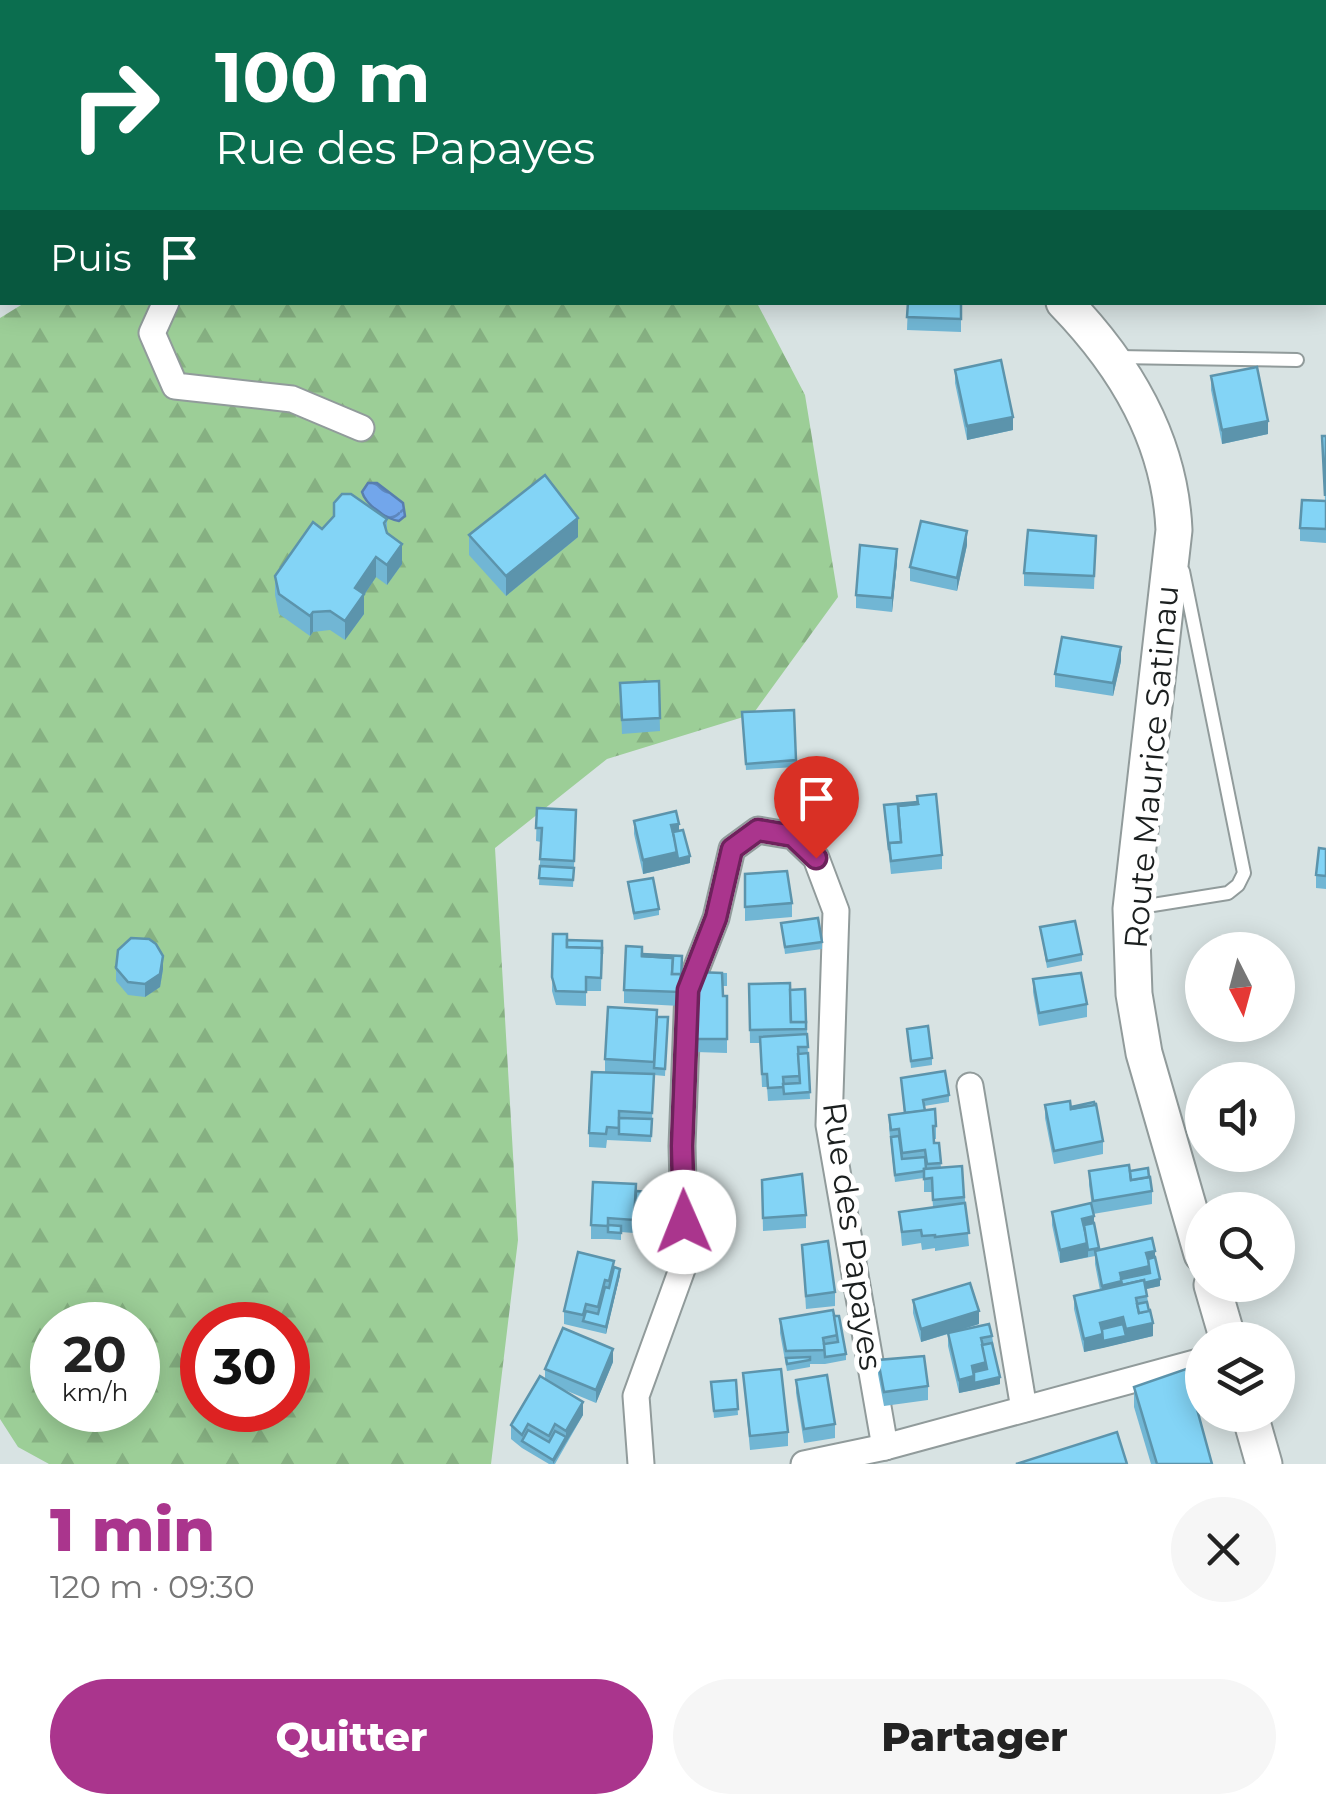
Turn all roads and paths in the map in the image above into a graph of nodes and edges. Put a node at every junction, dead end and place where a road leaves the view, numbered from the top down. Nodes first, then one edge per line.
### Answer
1 (165, 305) edge
2 (1067, 305) edge
3 (1110, 357) junction
4 (1296, 360) dead end
5 (361, 428) dead end
6 (1174, 530) junction
7 (1131, 909) junction
8 (970, 1086) dead end
9 (1185, 1195) edge
10 (1185, 1366) edge
11 (1024, 1410) junction
12 (1255, 1432) edge
13 (886, 1448) junction
14 (846, 1460) edge
15 (641, 1464) edge
16 (804, 1464) edge
17 (1264, 1464) edge

1 - 5 street
2 - 3 main road, Route Maurice Satinau
3 - 4 lane
3 - 6 main road, Route Maurice Satinau
6 - 7 main road, Route Maurice Satinau
6 - 7 lane
7 - 9 main road, Route Maurice Satinau
8 - 11 street
10 - 11 street
11 - 13 street
12 - 17 main road
13 - 14 street
13 - 15 street, Rue des Papayes
14 - 16 street

